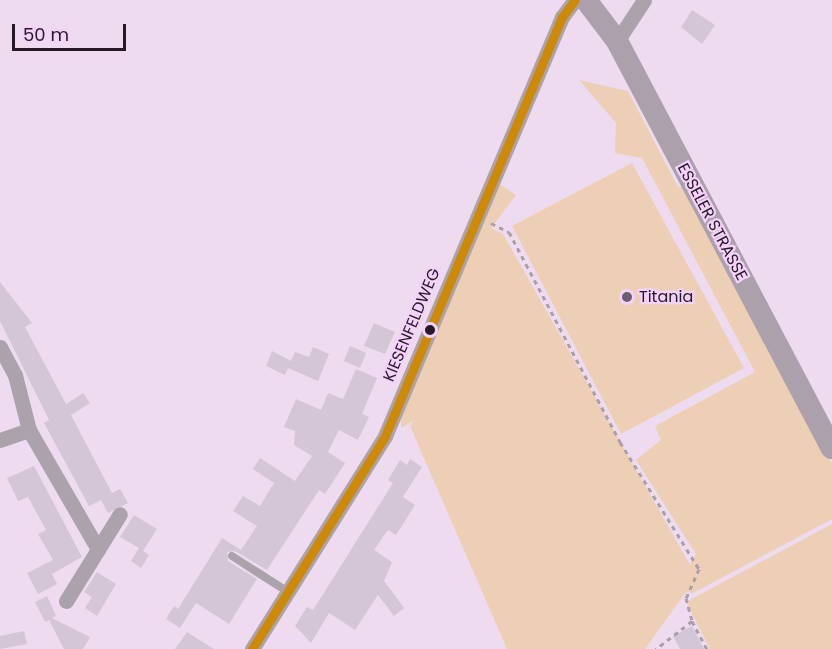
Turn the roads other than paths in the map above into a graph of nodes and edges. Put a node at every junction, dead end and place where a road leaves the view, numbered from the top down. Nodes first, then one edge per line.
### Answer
1 (575, 0) edge
2 (586, 0) edge
3 (644, 0) edge
4 (617, 41) junction
5 (0, 347) edge
6 (29, 430) junction
7 (0, 440) edge
8 (832, 447) edge
9 (120, 514) dead end
10 (98, 549) junction
11 (232, 556) dead end
12 (288, 592) junction
13 (66, 601) dead end
14 (252, 649) edge

1 - 12 street, KIESENFELDWEG
2 - 4 main road, ESSELER STRASSE
3 - 4 street
4 - 8 main road, ESSELER STRASSE
5 - 6 street
6 - 7 street
6 - 10 street
9 - 10 street
10 - 13 street
11 - 12 lane
12 - 14 street, KIESENFELDWEG

